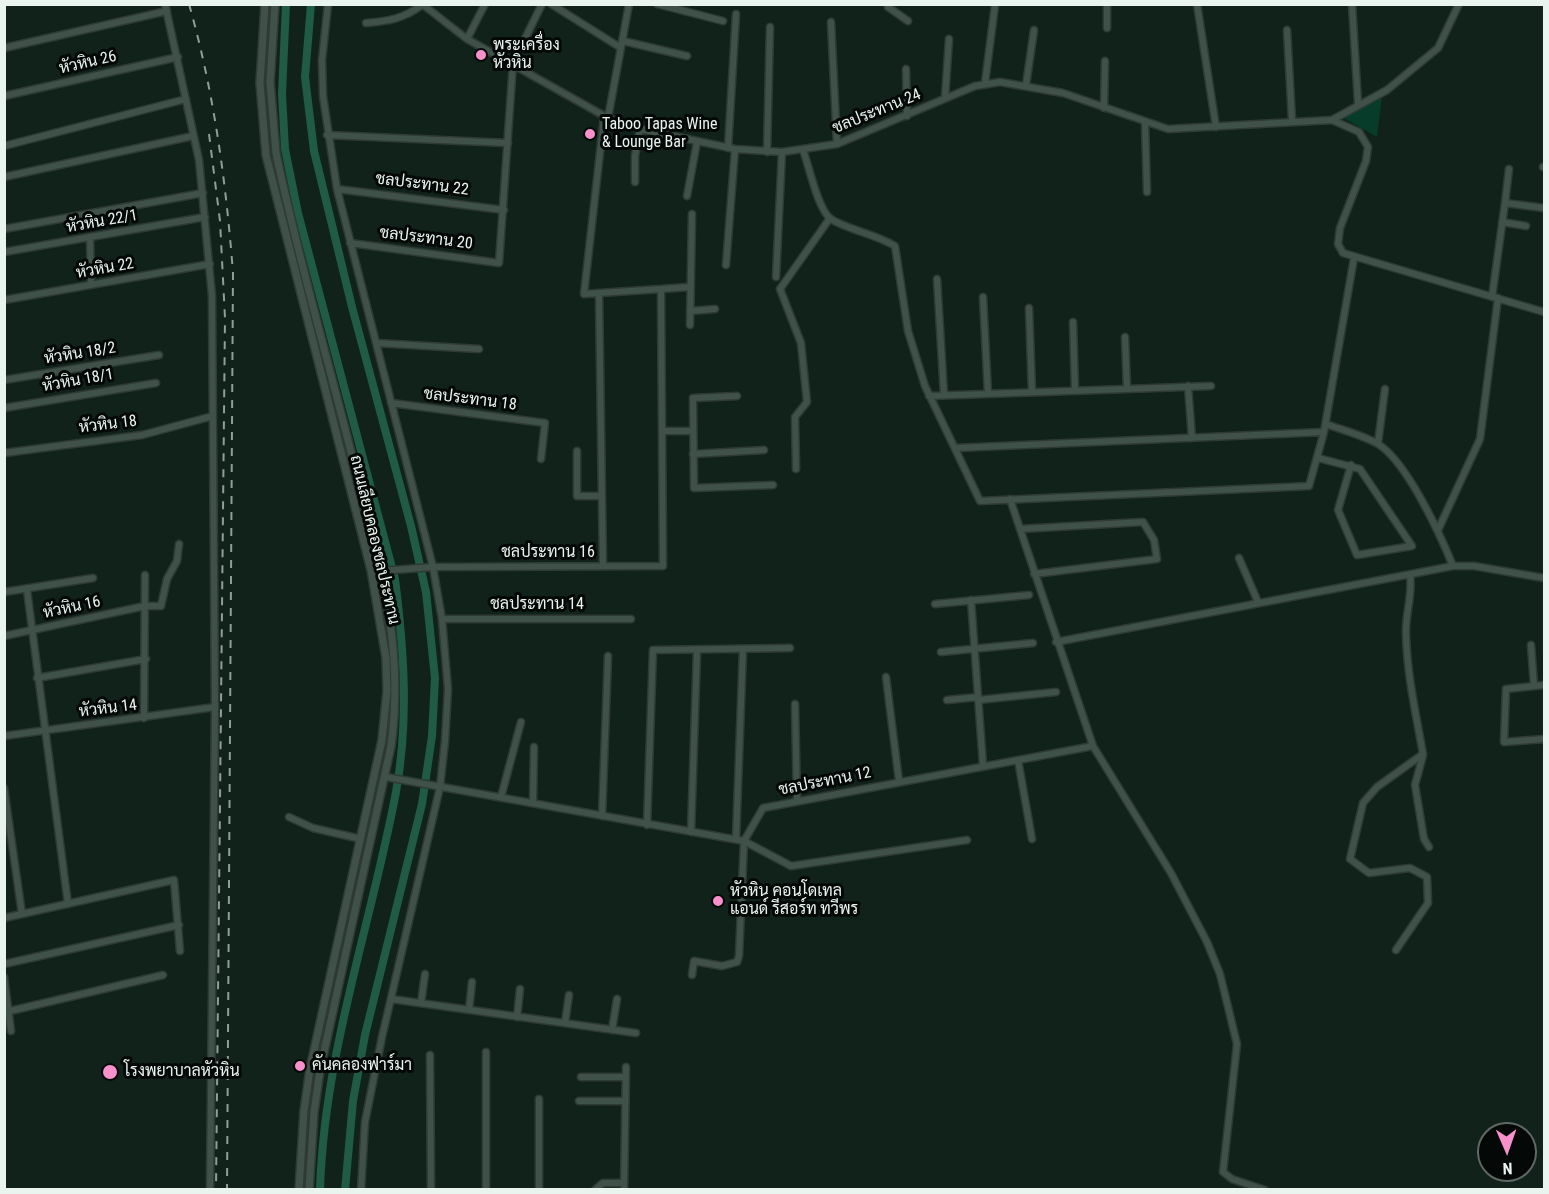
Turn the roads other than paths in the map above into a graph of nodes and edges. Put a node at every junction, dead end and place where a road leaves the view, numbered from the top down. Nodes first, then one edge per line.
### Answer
1 (265, 4) edge
2 (275, 4) edge
3 (328, 4) edge
4 (485, 4) edge
5 (542, 4) edge
6 (551, 4) edge
7 (629, 4) edge
8 (657, 4) edge
9 (888, 4) edge
10 (1107, 4) edge
11 (1197, 4) edge
12 (1352, 4) edge
13 (1459, 4) edge
14 (422, 5) edge
15 (995, 5) edge
16 (166, 8) edge
17 (736, 14) dead end
18 (723, 21) dead end
19 (908, 21) dead end
20 (831, 22) dead end
21 (366, 23) dead end
22 (770, 27) dead end
23 (1107, 28) dead end
24 (1034, 30) dead end
25 (1287, 30) dead end
26 (467, 39) junction
27 (949, 39) dead end
28 (622, 44) junction
29 (4, 48) edge
30 (687, 56) dead end
31 (178, 57) junction
32 (1105, 61) dead end
33 (513, 63) junction
34 (906, 69) dead end
35 (985, 83) junction
36 (1026, 85) junction
37 (4, 96) edge
38 (945, 98) junction
39 (186, 99) junction
40 (1358, 103) junction
41 (1104, 108) junction
42 (907, 116) junction
43 (606, 118) junction
44 (1292, 120) junction
45 (1332, 120) junction
46 (1146, 122) junction
47 (1216, 127) junction
48 (640, 129) junction
49 (193, 135) junction
50 (327, 135) junction
51 (697, 142) junction
52 (508, 143) junction
53 (837, 144) junction
54 (4, 146) edge
55 (731, 149) junction
56 (803, 150) junction
57 (767, 152) junction
58 (782, 152) junction
59 (1509, 169) dead end
60 (4, 177) edge
61 (635, 182) dead end
62 (337, 189) junction
63 (1147, 192) dead end
64 (203, 193) junction
65 (687, 196) dead end
66 (1505, 203) junction
67 (1545, 208) edge
68 (504, 210) junction
69 (692, 213) dead end
70 (205, 217) junction
71 (830, 218) junction
72 (1502, 222) junction
73 (1526, 226) dead end
74 (4, 229) edge
75 (90, 238) junction
76 (350, 243) junction
77 (4, 252) edge
78 (1354, 258) junction
79 (210, 264) junction
80 (726, 265) dead end
81 (776, 277) dead end
82 (938, 279) dead end
83 (91, 285) junction
84 (689, 287) junction
85 (661, 288) junction
86 (599, 294) junction
87 (983, 297) dead end
88 (1495, 297) junction
89 (4, 300) edge
90 (1029, 308) dead end
91 (715, 309) dead end
92 (690, 311) junction
93 (1545, 312) edge
94 (1073, 322) dead end
95 (690, 325) dead end
96 (1125, 337) dead end
97 (376, 344) junction
98 (479, 350) dead end
99 (159, 355) dead end
100 (4, 380) edge
101 (156, 383) dead end
102 (1188, 386) junction
103 (1211, 386) dead end
104 (1127, 389) junction
105 (1386, 389) dead end
106 (1075, 390) junction
107 (1032, 392) junction
108 (987, 394) junction
109 (944, 395) junction
110 (737, 396) dead end
111 (929, 396) junction
112 (391, 403) junction
113 (4, 408) edge
114 (213, 416) junction
115 (1326, 424) junction
116 (693, 430) junction
117 (662, 431) junction
118 (1324, 432) junction
119 (1192, 438) junction
120 (1378, 443) junction
121 (955, 448) junction
122 (764, 450) dead end
123 (577, 451) dead end
124 (4, 453) edge
125 (693, 454) junction
126 (1318, 458) junction
127 (541, 459) dead end
128 (1351, 465) junction
129 (796, 469) dead end
130 (773, 485) dead end
131 (601, 496) junction
132 (1010, 499) junction
133 (1020, 529) junction
134 (1438, 530) junction
135 (178, 544) dead end
136 (1239, 558) dead end
137 (603, 566) junction
138 (1453, 566) junction
139 (433, 567) junction
140 (381, 571) junction
141 (145, 574) dead end
142 (1034, 574) junction
143 (1410, 575) junction
144 (93, 578) dead end
145 (1545, 578) edge
146 (27, 590) junction
147 (4, 592) edge
148 (1029, 595) dead end
149 (971, 600) junction
150 (1258, 602) junction
151 (934, 604) dead end
152 (145, 606) junction
153 (442, 619) junction
154 (631, 619) dead end
155 (4, 630) edge
156 (31, 630) junction
157 (5, 636) edge
158 (1056, 642) junction
159 (1033, 643) dead end
160 (1531, 645) dead end
161 (790, 648) dead end
162 (974, 649) junction
163 (743, 650) junction
164 (698, 651) junction
165 (941, 652) dead end
166 (608, 656) dead end
167 (146, 659) junction
168 (885, 677) dead end
169 (37, 678) junction
170 (1545, 685) edge
171 (1534, 686) junction
172 (1056, 692) dead end
173 (978, 699) junction
174 (946, 700) dead end
175 (795, 704) dead end
176 (215, 706) junction
177 (144, 717) junction
178 (521, 722) dead end
179 (44, 730) junction
180 (4, 736) edge
181 (1545, 739) edge
182 (1093, 746) junction
183 (534, 747) dead end
184 (1423, 754) junction
185 (1018, 760) junction
186 (983, 765) junction
187 (386, 777) junction
188 (899, 781) junction
189 (440, 787) junction
190 (4, 788) edge
191 (501, 797) junction
192 (797, 801) junction
193 (533, 802) junction
194 (602, 816) junction
195 (289, 818) dead end
196 (647, 825) junction
197 (691, 832) junction
198 (361, 839) junction
199 (1032, 839) dead end
200 (740, 840) junction
201 (967, 840) dead end
202 (1429, 847) dead end
203 (68, 904) junction
204 (22, 914) junction
205 (4, 918) edge
206 (179, 925) junction
207 (1396, 950) dead end
208 (180, 951) dead end
209 (4, 964) edge
210 (425, 974) dead end
211 (163, 975) dead end
212 (692, 975) dead end
213 (4, 977) edge
214 (472, 982) dead end
215 (520, 989) dead end
216 (569, 995) dead end
217 (391, 999) junction
218 (617, 999) dead end
219 (421, 1003) junction
220 (469, 1010) junction
221 (10, 1011) junction
222 (517, 1017) junction
223 (565, 1023) junction
224 (612, 1030) junction
225 (11, 1031) dead end
226 (636, 1033) dead end
227 (486, 1052) dead end
228 (430, 1055) dead end
229 (626, 1067) dead end
230 (581, 1077) dead end
231 (626, 1077) junction
232 (539, 1099) dead end
233 (579, 1101) dead end
234 (625, 1101) junction
235 (624, 1186) edge
236 (210, 1190) edge
237 (299, 1190) edge
238 (309, 1190) edge
239 (361, 1190) edge
240 (431, 1190) edge
241 (486, 1190) edge
242 (539, 1190) edge
243 (595, 1190) edge
244 (1265, 1190) edge

1 - 198 street, ถนนเลียบคลองชลประทาน
2 - 140 street, ถนนเลียบคลองชลประทาน
3 - 50 street
4 - 26 street
5 - 33 street
6 - 28 street
7 - 28 street
8 - 18 street
9 - 19 street
10 - 23 street
11 - 47 street
12 - 40 street
13 - 40 street
14 - 21 street
14 - 26 street, ชลประทาน 24
15 - 35 street
16 - 29 street
16 - 31 street
17 - 55 street
20 - 53 street
22 - 57 street
24 - 36 street
25 - 44 street
26 - 33 street, ชลประทาน 24
27 - 38 street
28 - 30 street
28 - 43 street
31 - 37 street, หัวหิน 26
31 - 39 street
32 - 41 street
33 - 43 street, ชลประทาน 24
33 - 52 street
34 - 42 street
35 - 36 street, ชลประทาน 24
35 - 38 street, ชลประทาน 24
36 - 41 street, ชลประทาน 24
38 - 42 street, ชลประทาน 24
39 - 49 street
39 - 54 street
40 - 45 street
41 - 46 street, ชลประทาน 24
42 - 53 street, ชลประทาน 24
43 - 48 street, ชลประทาน 24
43 - 86 street
44 - 45 street, ชลประทาน 24
44 - 47 street, ชลประทาน 24
45 - 78 street
46 - 47 street, ชลประทาน 24
46 - 63 street
48 - 51 street, ชลประทาน 24
48 - 61 street
49 - 60 street
49 - 64 street
50 - 52 street
50 - 62 street
51 - 55 street, ชลประทาน 24
51 - 65 street
52 - 68 street
53 - 56 street, ชลประทาน 24
55 - 57 street, ชลประทาน 24
55 - 80 street
56 - 58 street, ชลประทาน 24
56 - 71 street
57 - 58 street, ชลประทาน 24
58 - 81 street
59 - 66 street
62 - 68 street, ชลประทาน 22
62 - 76 street
64 - 70 street
64 - 74 street
66 - 67 street
66 - 72 street
68 - 76 street, ชลประทาน 20
69 - 84 street
70 - 75 street, หัวหิน 22/1
70 - 79 street
71 - 111 street
71 - 129 street
72 - 73 street
72 - 88 street
75 - 77 street, หัวหิน 22/1
75 - 83 street
76 - 97 street
78 - 88 street
78 - 115 street
79 - 83 street, หัวหิน 22
79 - 114 street
82 - 109 street
83 - 89 street, หัวหิน 22
84 - 85 street
84 - 92 street
85 - 86 street
85 - 117 street
86 - 131 street
87 - 108 street
88 - 93 street
88 - 134 street
90 - 107 street
91 - 92 street
92 - 95 street
94 - 106 street
96 - 104 street
97 - 98 street
97 - 112 street
99 - 100 street, หัวหิน 18/2
101 - 113 street, หัวหิน 18/1
102 - 103 street
102 - 104 street
102 - 119 street
104 - 106 street
105 - 120 street
106 - 107 street
107 - 108 street
108 - 109 street
109 - 111 street
110 - 116 street
111 - 121 street
112 - 127 street, ชลประทาน 18
112 - 139 street
114 - 124 street, หัวหิน 18
114 - 176 street
115 - 118 street
115 - 120 street
116 - 117 street
116 - 125 street
117 - 137 street, ชลประทาน 16
118 - 119 street
118 - 126 street
119 - 121 street
120 - 134 street
121 - 132 street
122 - 125 street
123 - 131 street
125 - 130 street
126 - 128 street
126 - 132 street
128 - 128 street
131 - 137 street
132 - 133 street
133 - 142 street
133 - 142 street
134 - 138 street
135 - 152 street
136 - 150 street
137 - 139 street, ชลประทาน 16
138 - 143 street
138 - 145 street
139 - 140 street, ชลประทาน 16
139 - 153 street
140 - 187 street, ถนนเลียบคลองชลประทาน
141 - 152 street
142 - 158 street
143 - 150 street
143 - 184 street
144 - 146 street
146 - 147 street
146 - 156 street
148 - 149 street
149 - 151 street
149 - 162 street
150 - 158 street
152 - 156 street, หัวหิน 16
152 - 167 street
153 - 154 street, ชลประทาน 14
153 - 189 street
155 - 157 street
156 - 157 street, หัวหิน 16
156 - 169 street
158 - 182 street
159 - 162 street
160 - 171 street
161 - 163 street
162 - 165 street
162 - 173 street
163 - 164 street
163 - 200 street
164 - 196 street
164 - 197 street
166 - 194 street
167 - 169 street
167 - 177 street
168 - 188 street
169 - 179 street
170 - 171 street
171 - 181 street
172 - 173 street
173 - 174 street
173 - 186 street
175 - 192 street
176 - 177 street, หัวหิน 14
176 - 236 street
177 - 179 street, หัวหิน 14
178 - 191 street
179 - 180 street, หัวหิน 14
179 - 203 street
182 - 185 street, ชลประทาน 12
182 - 244 street
183 - 193 street
184 - 202 street
184 - 207 street
185 - 186 street, ชลประทาน 12
185 - 199 street
186 - 188 street, ชลประทาน 12
187 - 189 street
187 - 238 street, ถนนเลียบคลองชลประทาน
188 - 192 street, ชลประทาน 12
189 - 191 street
189 - 217 street
190 - 204 street
191 - 193 street
192 - 200 street, ชลประทาน 12
193 - 194 street
194 - 196 street
195 - 198 street
196 - 197 street
197 - 200 street
198 - 237 street, ถนนเลียบคลองชลประทาน
200 - 201 street
200 - 212 street
203 - 204 street
203 - 206 street
204 - 205 street
206 - 208 street
206 - 209 street
210 - 219 street
211 - 221 street
213 - 221 street
214 - 220 street
215 - 222 street
216 - 223 street
217 - 219 street
217 - 239 street
218 - 224 street
219 - 220 street
220 - 222 street
221 - 225 street
222 - 223 street
223 - 224 street
224 - 226 street
227 - 241 street
228 - 240 street
229 - 231 street
230 - 231 street
231 - 234 street
232 - 242 street
233 - 234 street
234 - 235 street
235 - 243 street

